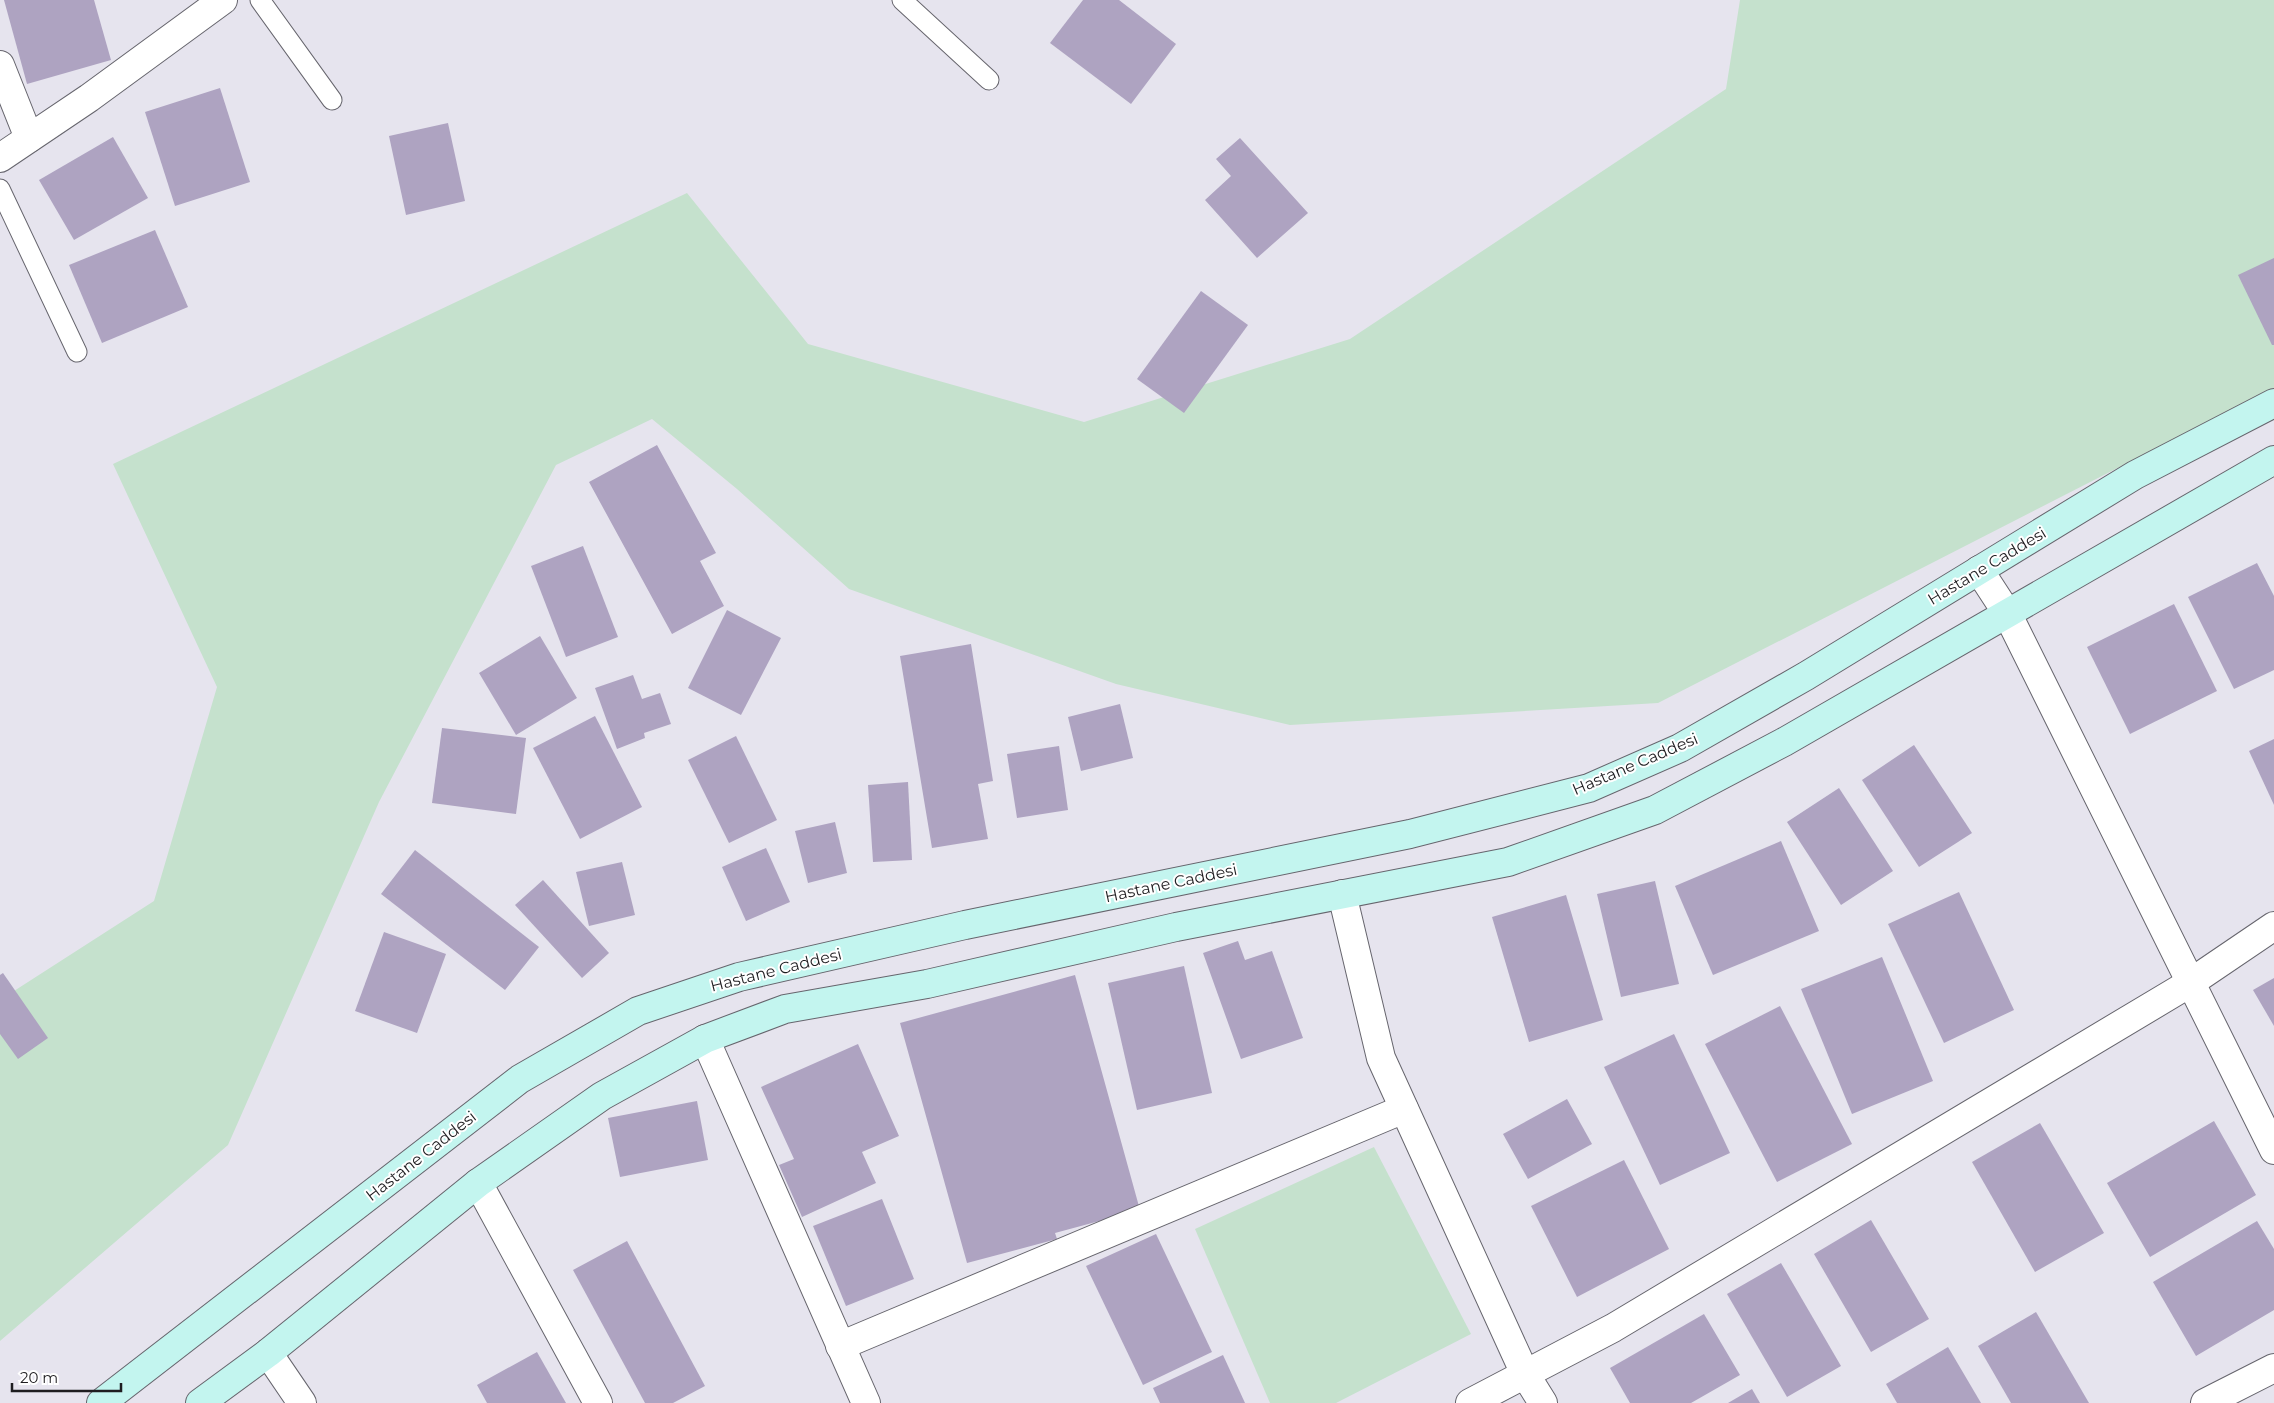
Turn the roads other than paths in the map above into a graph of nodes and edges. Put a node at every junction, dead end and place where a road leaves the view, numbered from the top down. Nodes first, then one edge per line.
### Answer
1 (223, 0) edge
2 (260, 0) edge
3 (902, 0) edge
4 (0, 65) edge
5 (989, 80) dead end
6 (332, 100) dead end
7 (29, 138) junction
8 (0, 158) edge
9 (0, 189) edge
10 (77, 352) dead end
11 (2274, 403) edge
12 (2274, 460) edge
13 (1980, 570) junction
14 (2007, 613) junction
15 (1342, 894) junction
16 (2274, 926) edge
17 (2190, 983) junction
18 (705, 1039) junction
19 (1404, 1109) junction
20 (2274, 1150) edge
21 (478, 1183) junction
22 (840, 1346) junction
23 (268, 1353) junction
24 (2274, 1368) edge
25 (1525, 1374) junction
26 (101, 1403) edge
27 (200, 1403) edge
28 (302, 1403) edge
29 (598, 1403) edge
30 (866, 1403) edge
31 (1470, 1403) edge
32 (1542, 1403) edge
33 (2205, 1403) edge

1 - 7 street
2 - 6 lane
3 - 5 lane
4 - 7 street
7 - 8 street
9 - 10 lane
11 - 13 main road, Hastane Caddesi
12 - 14 main road
13 - 14 street
13 - 26 main road, Hastane Caddesi
14 - 15 main road
14 - 17 street
15 - 18 main road
15 - 19 street
16 - 17 street
17 - 20 street
17 - 25 street
18 - 21 main road
18 - 22 street
19 - 22 street
19 - 25 street
21 - 23 main road
21 - 29 street
22 - 30 street
23 - 27 main road
23 - 28 street
24 - 33 street
25 - 31 street
25 - 32 street

